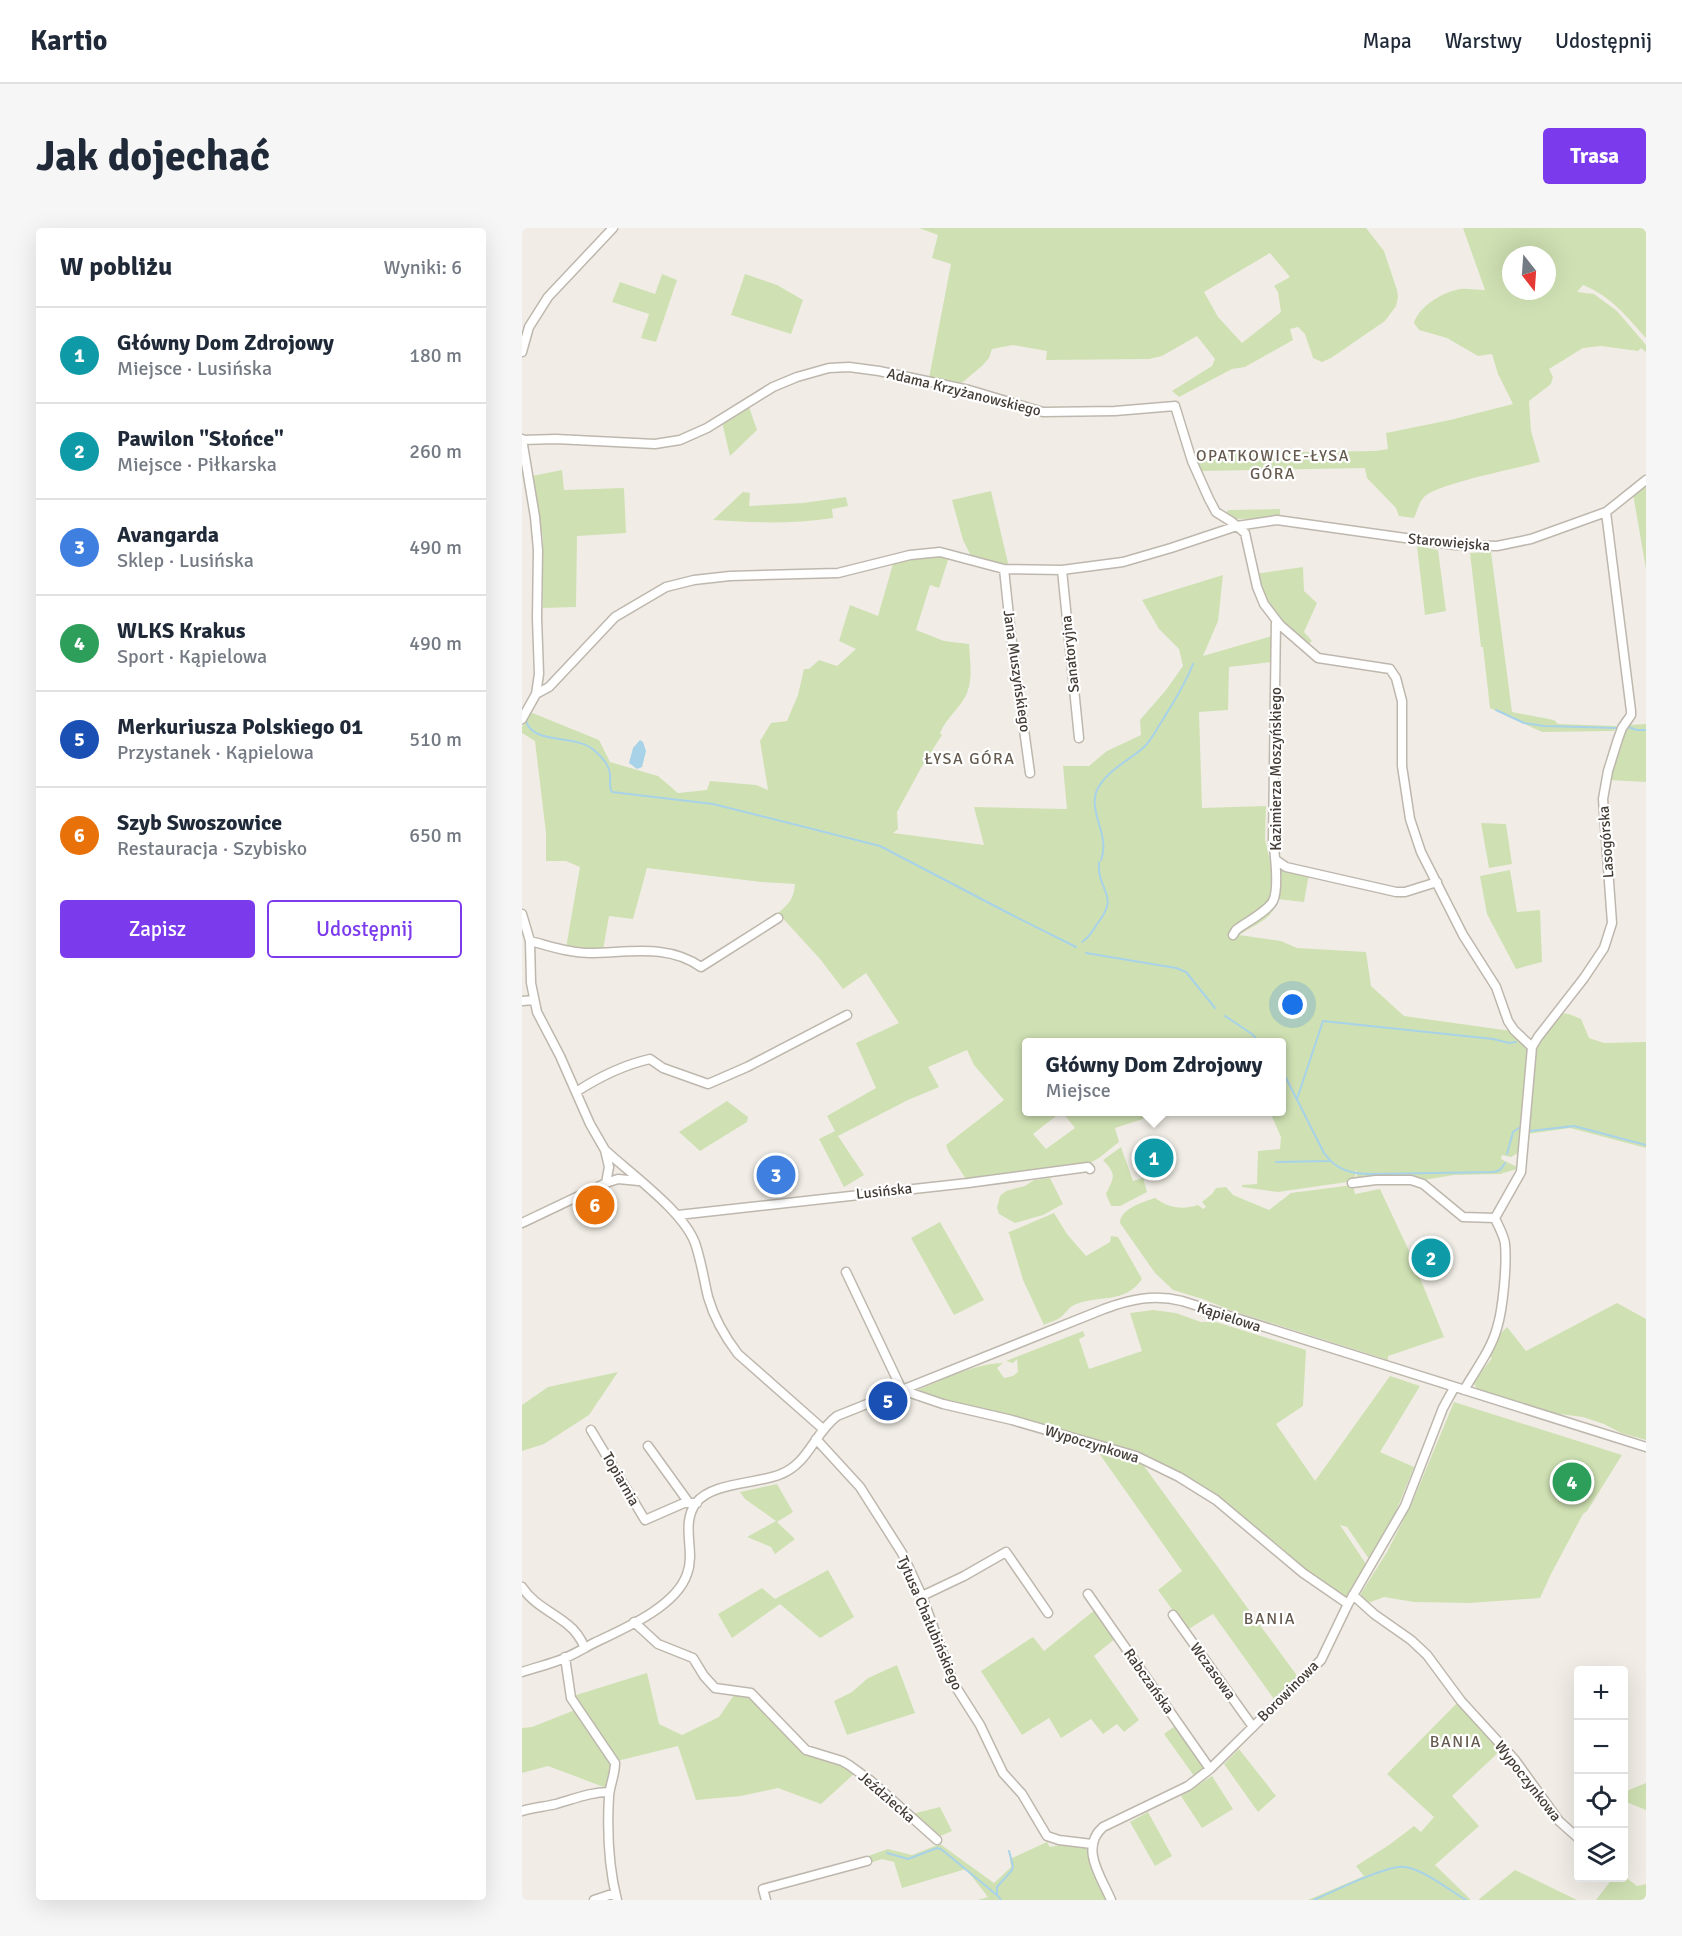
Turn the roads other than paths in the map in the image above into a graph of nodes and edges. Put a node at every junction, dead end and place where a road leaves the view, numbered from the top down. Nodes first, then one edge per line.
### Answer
1 (613, 228) edge
2 (522, 352) edge
3 (522, 439) edge
4 (1646, 480) edge
5 (1606, 512) junction
6 (1237, 526) junction
7 (1004, 569) junction
8 (1062, 570) junction
9 (1276, 620) junction
10 (536, 694) junction
11 (522, 719) edge
12 (1079, 738) dead end
13 (1030, 773) dead end
14 (1276, 860) junction
15 (1437, 882) junction
16 (522, 914) edge
17 (778, 918) dead end
18 (1233, 935) dead end
19 (530, 941) junction
20 (534, 1000) junction
21 (522, 1002) edge
22 (847, 1015) dead end
23 (1532, 1047) junction
24 (576, 1092) junction
25 (605, 1150) junction
26 (1090, 1169) dead end
27 (639, 1181) junction
28 (606, 1183) junction
29 (1352, 1183) dead end
30 (678, 1215) junction
31 (1495, 1218) junction
32 (522, 1223) edge
33 (846, 1272) dead end
34 (1454, 1388) junction
35 (902, 1390) junction
36 (1464, 1390) junction
37 (822, 1429) junction
38 (591, 1430) dead end
39 (816, 1439) junction
40 (648, 1446) dead end
41 (1646, 1447) edge
42 (693, 1503) junction
43 (522, 1587) edge
44 (1088, 1593) dead end
45 (1353, 1595) junction
46 (922, 1596) junction
47 (1348, 1604) junction
48 (1048, 1613) dead end
49 (1173, 1615) dead end
50 (634, 1622) junction
51 (585, 1648) junction
52 (565, 1658) junction
53 (522, 1672) edge
54 (1253, 1727) junction
55 (1210, 1769) junction
56 (609, 1792) junction
57 (522, 1811) edge
58 (1574, 1834) edge
59 (937, 1840) dead end
60 (1092, 1844) junction
61 (867, 1861) dead end
62 (616, 1897) edge
63 (594, 1900) edge
64 (766, 1900) edge
65 (1111, 1900) edge

1 - 2 street
3 - 6 street, Adama Krzyżanowskiego
3 - 10 street
4 - 5 street, Starowiejska
5 - 6 street, Starowiejska
5 - 23 street, Lasogórska
6 - 8 street, Starowiejska
6 - 9 street
7 - 8 street, Starowiejska
7 - 10 street, Starowiejska
7 - 13 street, Jana Muszyńskiego
8 - 12 street, Sanatoryjna
9 - 14 street, Kazimierza Moszyńskiego
9 - 15 street
10 - 11 street
14 - 15 street, Kazimierza Moszyńskiego
14 - 18 street
15 - 23 street
16 - 19 street
17 - 19 street
19 - 20 street
20 - 21 street
20 - 24 street
22 - 24 street
23 - 31 street
24 - 25 street
25 - 27 street
25 - 28 street
26 - 30 street, Lusińska
27 - 28 street
27 - 30 street
28 - 32 street
29 - 31 street
30 - 37 street
31 - 36 street
33 - 35 street
34 - 35 street, Kąpielowa
34 - 36 street, Kąpielowa
34 - 45 street, Borowinowa
35 - 37 street, Kąpielowa
35 - 47 street, Wypoczynkowa
36 - 41 street, Kąpielowa
37 - 39 street
38 - 42 street, Topiarnia
39 - 42 street
39 - 46 street, Tytusa Chałubińskiego
40 - 42 street
42 - 50 street
43 - 51 street
44 - 55 street, Rabczańska
45 - 47 street, Borowinowa
45 - 58 street, Wypoczynkowa
46 - 48 street
46 - 60 street, Tytusa Chałubińskiego
47 - 54 street, Borowinowa
49 - 54 street, Wczasowa
50 - 51 street
50 - 59 street, Jeździecka
51 - 52 street
52 - 53 street
52 - 56 street
54 - 55 street, Borowinowa
55 - 60 street, Borowinowa
56 - 57 street
56 - 62 street
60 - 65 street
61 - 64 street
62 - 63 street

